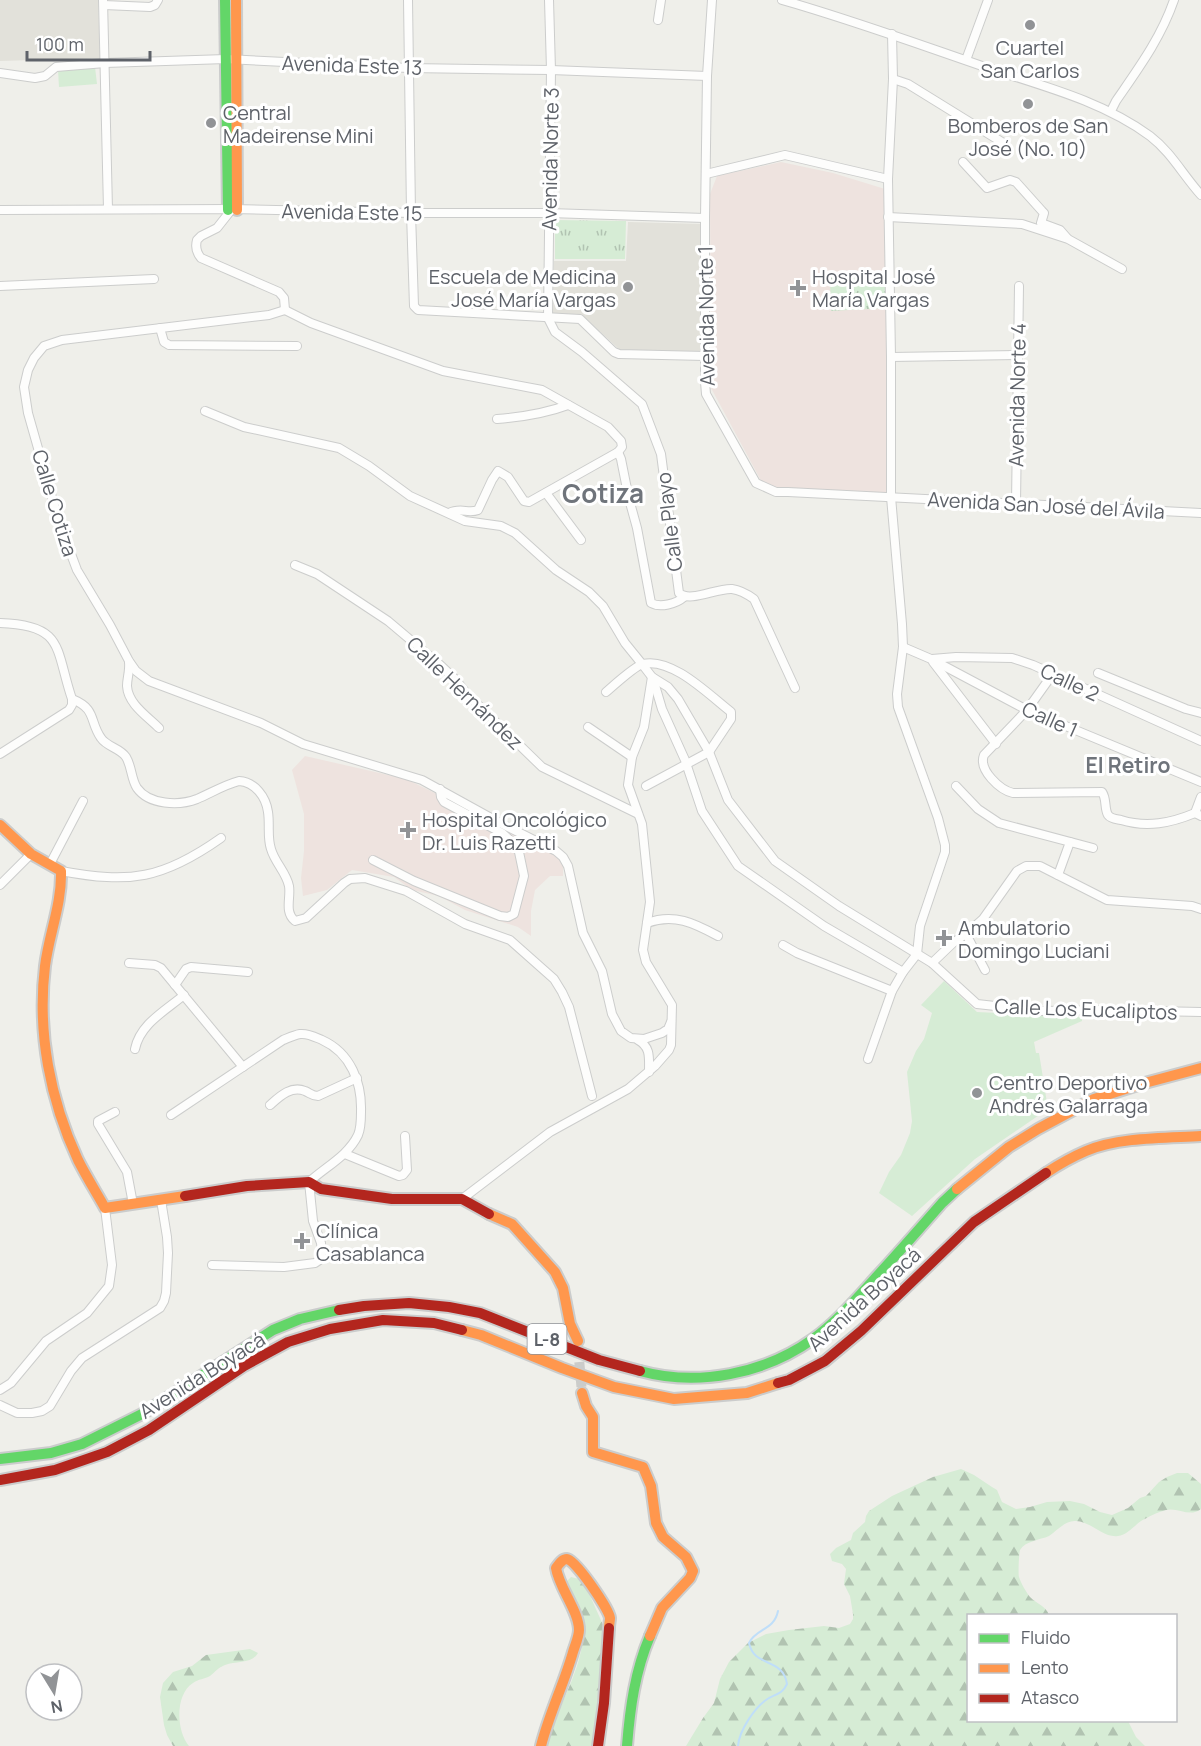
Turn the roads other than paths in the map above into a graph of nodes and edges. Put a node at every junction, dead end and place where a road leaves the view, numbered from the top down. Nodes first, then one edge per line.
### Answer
1 (158, 0) edge
2 (225, 0) edge
3 (236, 0) edge
4 (408, 0) edge
5 (549, 0) edge
6 (661, 0) edge
7 (712, 0) edge
8 (782, 0) edge
9 (988, 0) edge
10 (1173, 0) edge
11 (103, 3) edge
12 (658, 20) dead end
13 (892, 34) junction
14 (231, 60) junction
15 (966, 60) junction
16 (105, 63) junction
17 (408, 68) junction
18 (551, 70) junction
19 (0, 73) edge
20 (707, 76) junction
21 (893, 79) junction
22 (1112, 111) junction
23 (1005, 144) dead end
24 (963, 162) dead end
25 (706, 174) junction
26 (888, 178) junction
27 (1201, 195) edge
28 (108, 209) junction
29 (0, 210) edge
30 (232, 210) junction
31 (411, 213) junction
32 (549, 213) junction
33 (888, 217) junction
34 (705, 218) junction
35 (1068, 239) junction
36 (1122, 269) dead end
37 (154, 279) dead end
38 (0, 286) edge
39 (1019, 286) dead end
40 (285, 310) junction
41 (548, 318) junction
42 (160, 328) junction
43 (297, 346) dead end
44 (705, 356) junction
45 (1017, 356) junction
46 (891, 357) junction
47 (568, 405) junction
48 (205, 411) dead end
49 (497, 420) dead end
50 (618, 452) junction
51 (546, 493) junction
52 (891, 497) junction
53 (1016, 503) junction
54 (449, 513) junction
55 (1201, 513) edge
56 (581, 540) dead end
57 (296, 565) dead end
58 (684, 597) junction
59 (0, 623) edge
60 (903, 647) junction
61 (931, 659) junction
62 (129, 661) junction
63 (642, 664) junction
64 (1098, 673) dead end
65 (1052, 675) junction
66 (652, 677) junction
67 (795, 688) dead end
68 (606, 692) dead end
69 (72, 699) junction
70 (1027, 710) junction
71 (1201, 713) edge
72 (588, 727) dead end
73 (159, 728) dead end
74 (1201, 741) edge
75 (996, 744) junction
76 (709, 752) junction
77 (0, 754) edge
78 (632, 757) junction
79 (686, 764) junction
80 (1201, 782) edge
81 (646, 786) dead end
82 (956, 786) dead end
83 (440, 789) junction
84 (1201, 797) edge
85 (83, 801) dead end
86 (638, 814) junction
87 (1198, 815) edge
88 (0, 825) edge
89 (221, 838) dead end
90 (1070, 843) junction
91 (1093, 848) dead end
92 (31, 854) junction
93 (373, 860) dead end
94 (50, 864) junction
95 (61, 871) junction
96 (1058, 875) junction
97 (0, 885) edge
98 (1201, 909) edge
99 (647, 923) junction
100 (966, 934) junction
101 (718, 936) dead end
102 (783, 945) dead end
103 (917, 954) junction
104 (129, 963) dead end
105 (932, 963) junction
106 (985, 970) dead end
107 (248, 972) dead end
108 (903, 972) junction
109 (175, 985) junction
110 (892, 991) junction
111 (184, 995) junction
112 (1201, 1012) edge
113 (671, 1022) junction
114 (638, 1040) junction
115 (135, 1049) dead end
116 (868, 1059) dead end
117 (243, 1067) junction
118 (1201, 1068) edge
119 (649, 1072) junction
120 (357, 1078) junction
121 (591, 1096) dead end
122 (270, 1105) dead end
123 (115, 1112) dead end
124 (171, 1115) dead end
125 (1201, 1136) edge
126 (405, 1137) dead end
127 (345, 1154) junction
128 (309, 1182) junction
129 (462, 1199) junction
130 (161, 1200) junction
131 (133, 1204) junction
132 (105, 1208) junction
133 (212, 1265) dead end
134 (578, 1341) tunnel mouth
135 (0, 1390) edge
136 (582, 1393) tunnel mouth
137 (0, 1406) edge
138 (0, 1459) edge
139 (0, 1480) edge
140 (541, 1746) edge
141 (598, 1746) edge
142 (627, 1746) edge

1 - 11 street
2 - 14 main road
3 - 14 main road
4 - 17 street
5 - 18 street, Avenida Norte 3
6 - 12 street
7 - 20 street, Avenida Norte 1
8 - 13 street
9 - 15 street
10 - 22 street
11 - 16 street
13 - 15 street
13 - 21 street
14 - 16 street, Avenida Este 13
14 - 17 street, Avenida Este 13
14 - 30 main road
15 - 22 street
16 - 19 street, Avenida Este 13
16 - 28 street
17 - 18 street, Avenida Este 13
17 - 31 street
18 - 20 street, Avenida Este 13
18 - 32 street, Avenida Norte 3
20 - 25 street, Avenida Norte 1
21 - 23 street
21 - 26 street
22 - 27 street
24 - 35 street
25 - 26 street
25 - 34 street, Avenida Norte 1
26 - 33 street
28 - 29 street, Avenida Este 15
28 - 30 street, Avenida Este 15
30 - 31 street, Avenida Este 15
30 - 40 street
31 - 32 street, Avenida Este 15
31 - 41 street
32 - 34 street, Avenida Este 15
32 - 41 street, Avenida Norte 3
33 - 35 street
33 - 46 street
34 - 44 street, Avenida Norte 1
35 - 36 street
37 - 38 street
39 - 45 street, Avenida Norte 4
40 - 42 street, Calle Cotiza
40 - 47 street
41 - 44 street
41 - 58 street, Calle Playo
42 - 43 street
42 - 62 street, Calle Cotiza
44 - 52 street, Avenida Norte 1
45 - 46 street
45 - 53 street, Avenida Norte 4
46 - 52 street
47 - 49 street
47 - 50 street
48 - 54 street
50 - 51 street
50 - 58 street
51 - 54 street
51 - 56 street
52 - 53 street, Avenida San José del Ávila
52 - 60 street
53 - 55 street, Avenida San José del Ávila
54 - 63 street
57 - 86 street, Calle Hernández
58 - 67 street, Calle Playo
59 - 69 street
60 - 61 street, Calle 1
60 - 103 street
61 - 65 street, Calle 2
61 - 70 street, Calle 1
61 - 75 street
62 - 73 street
62 - 83 street, Calle Cotiza
63 - 66 street
63 - 68 street
63 - 76 street
64 - 71 street
65 - 70 street
65 - 74 street, Calle 2
66 - 76 street, Calle Los Eucaliptos
66 - 78 street
66 - 79 street
69 - 77 street
69 - 121 street
70 - 75 street
70 - 80 street, Calle 1
72 - 78 street
75 - 87 street
76 - 79 street
76 - 103 street, Calle Los Eucaliptos
78 - 86 street
79 - 81 street
79 - 108 street
82 - 90 street
83 - 93 street
83 - 114 street, Calle Cotiza
84 - 87 street
85 - 94 street
86 - 99 street
88 - 92 main road
89 - 95 street
90 - 91 street
90 - 96 street
92 - 94 main road
92 - 97 street
94 - 95 main road
95 - 132 main road
96 - 98 street
96 - 100 street
99 - 101 street
99 - 113 street
100 - 105 street
100 - 106 street
102 - 110 street
103 - 105 street, Calle Los Eucaliptos
103 - 108 street
104 - 109 street
105 - 112 street, Calle Los Eucaliptos
107 - 109 street
108 - 110 street
109 - 111 street
110 - 116 street
111 - 115 street
111 - 117 street
113 - 114 street
113 - 119 street
114 - 119 street
117 - 120 street
117 - 124 street
118 - 138 main road, Avenida Boyacá / L-8
119 - 129 street
120 - 122 street
120 - 127 street
123 - 131 street
125 - 139 main road, Avenida Boyacá / L-8
126 - 127 street
127 - 128 street
128 - 129 main road
128 - 130 main road
128 - 133 street
129 - 134 main road
130 - 131 main road
130 - 137 street
131 - 132 main road
132 - 135 street
136 - 142 main road
140 - 141 main road

